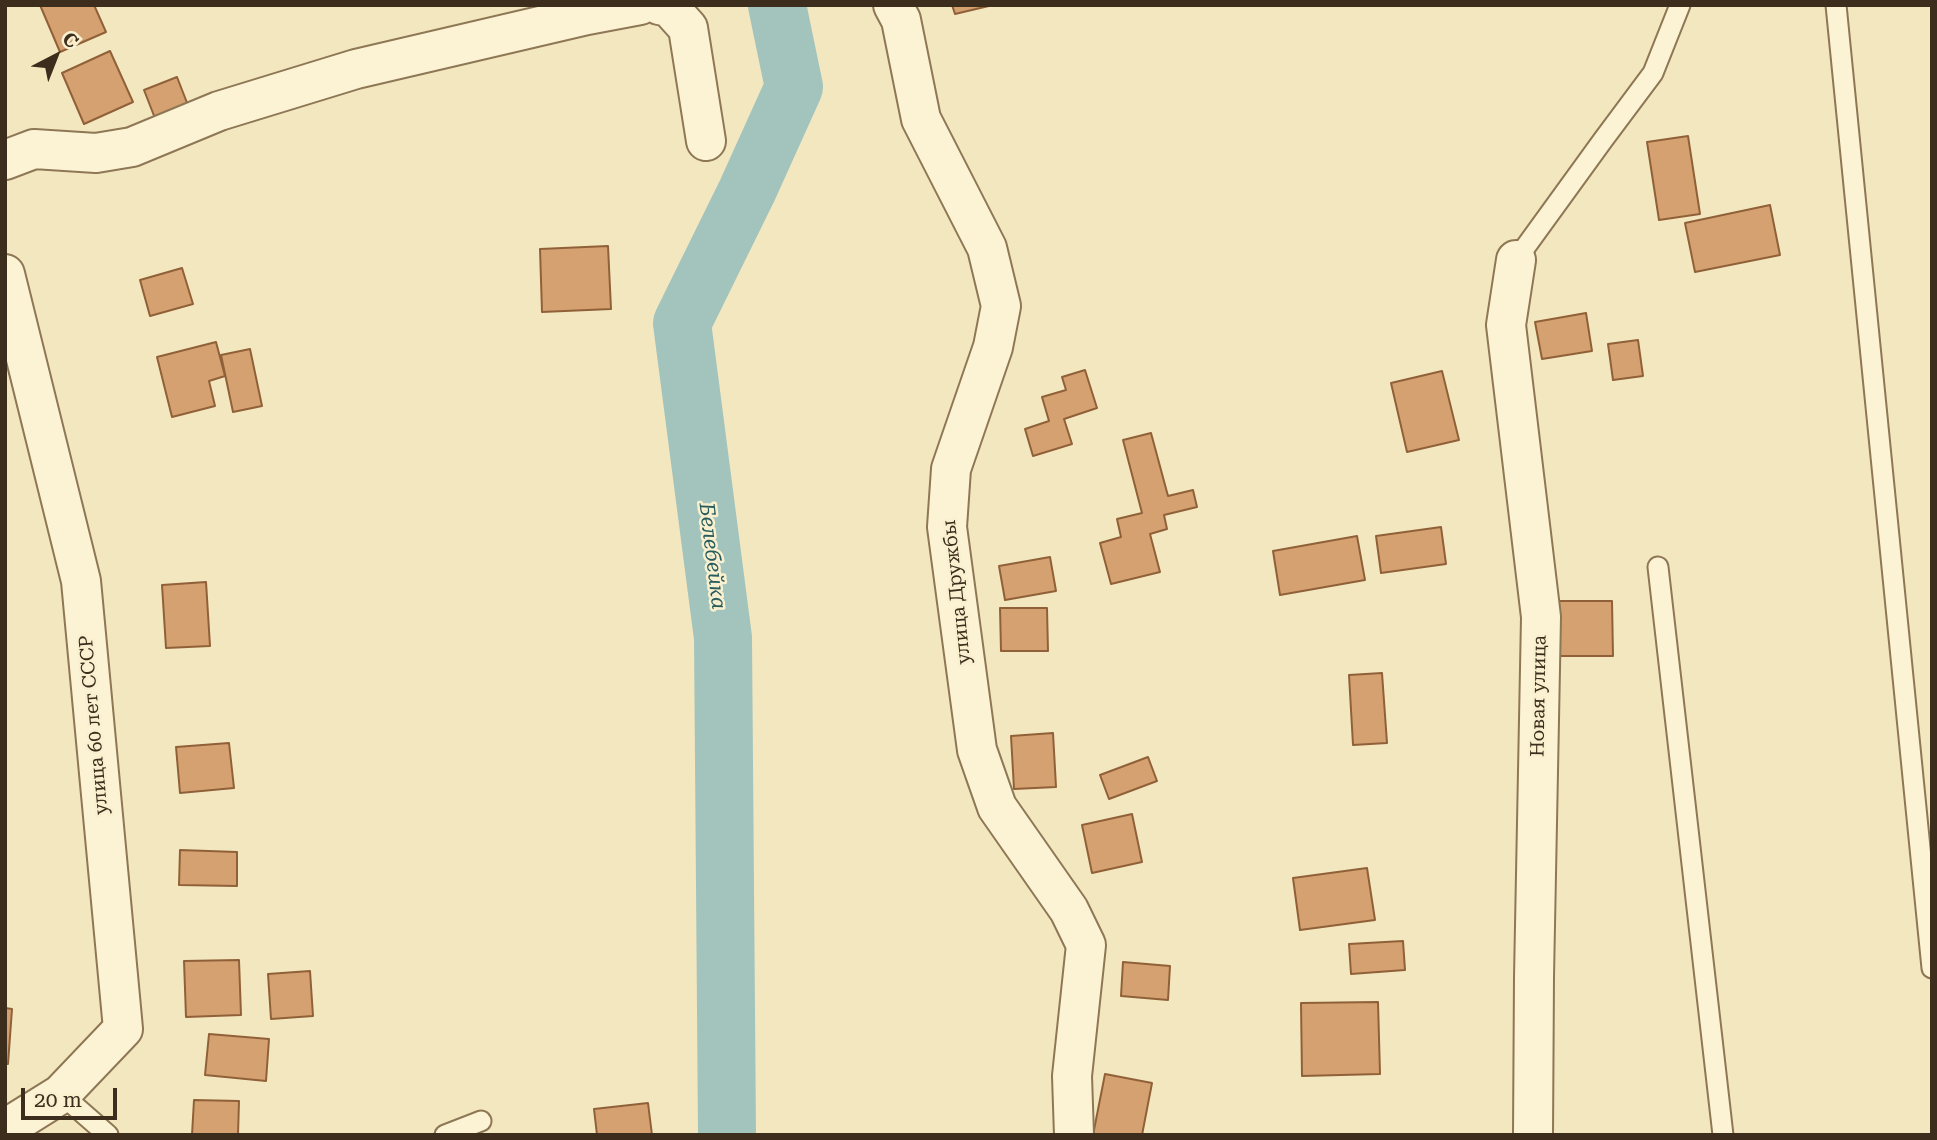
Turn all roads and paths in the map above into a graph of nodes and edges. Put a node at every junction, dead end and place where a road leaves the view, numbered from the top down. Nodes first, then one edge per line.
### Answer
1 (640, 5) edge
2 (659, 5) edge
3 (893, 5) edge
4 (1680, 5) edge
5 (1836, 5) edge
6 (706, 141) dead end
7 (5, 160) edge
8 (1516, 260) joint
9 (5, 274) edge
10 (1658, 567) dead end
11 (1932, 968) edge
12 (61, 1094) junction
13 (481, 1121) dead end
14 (5, 1129) edge
15 (108, 1135) edge
16 (446, 1135) edge
17 (1074, 1135) edge
18 (1533, 1135) edge
19 (1723, 1135) edge

1 - 7 street
2 - 6 street
3 - 17 street, улица Дружбы
4 - 8 lane
5 - 11 lane
8 - 18 street, Новая улица
9 - 12 street, улица 60 лет СССР
10 - 19 lane
12 - 14 street, улица 60 лет СССР
12 - 15 lane
13 - 16 lane

